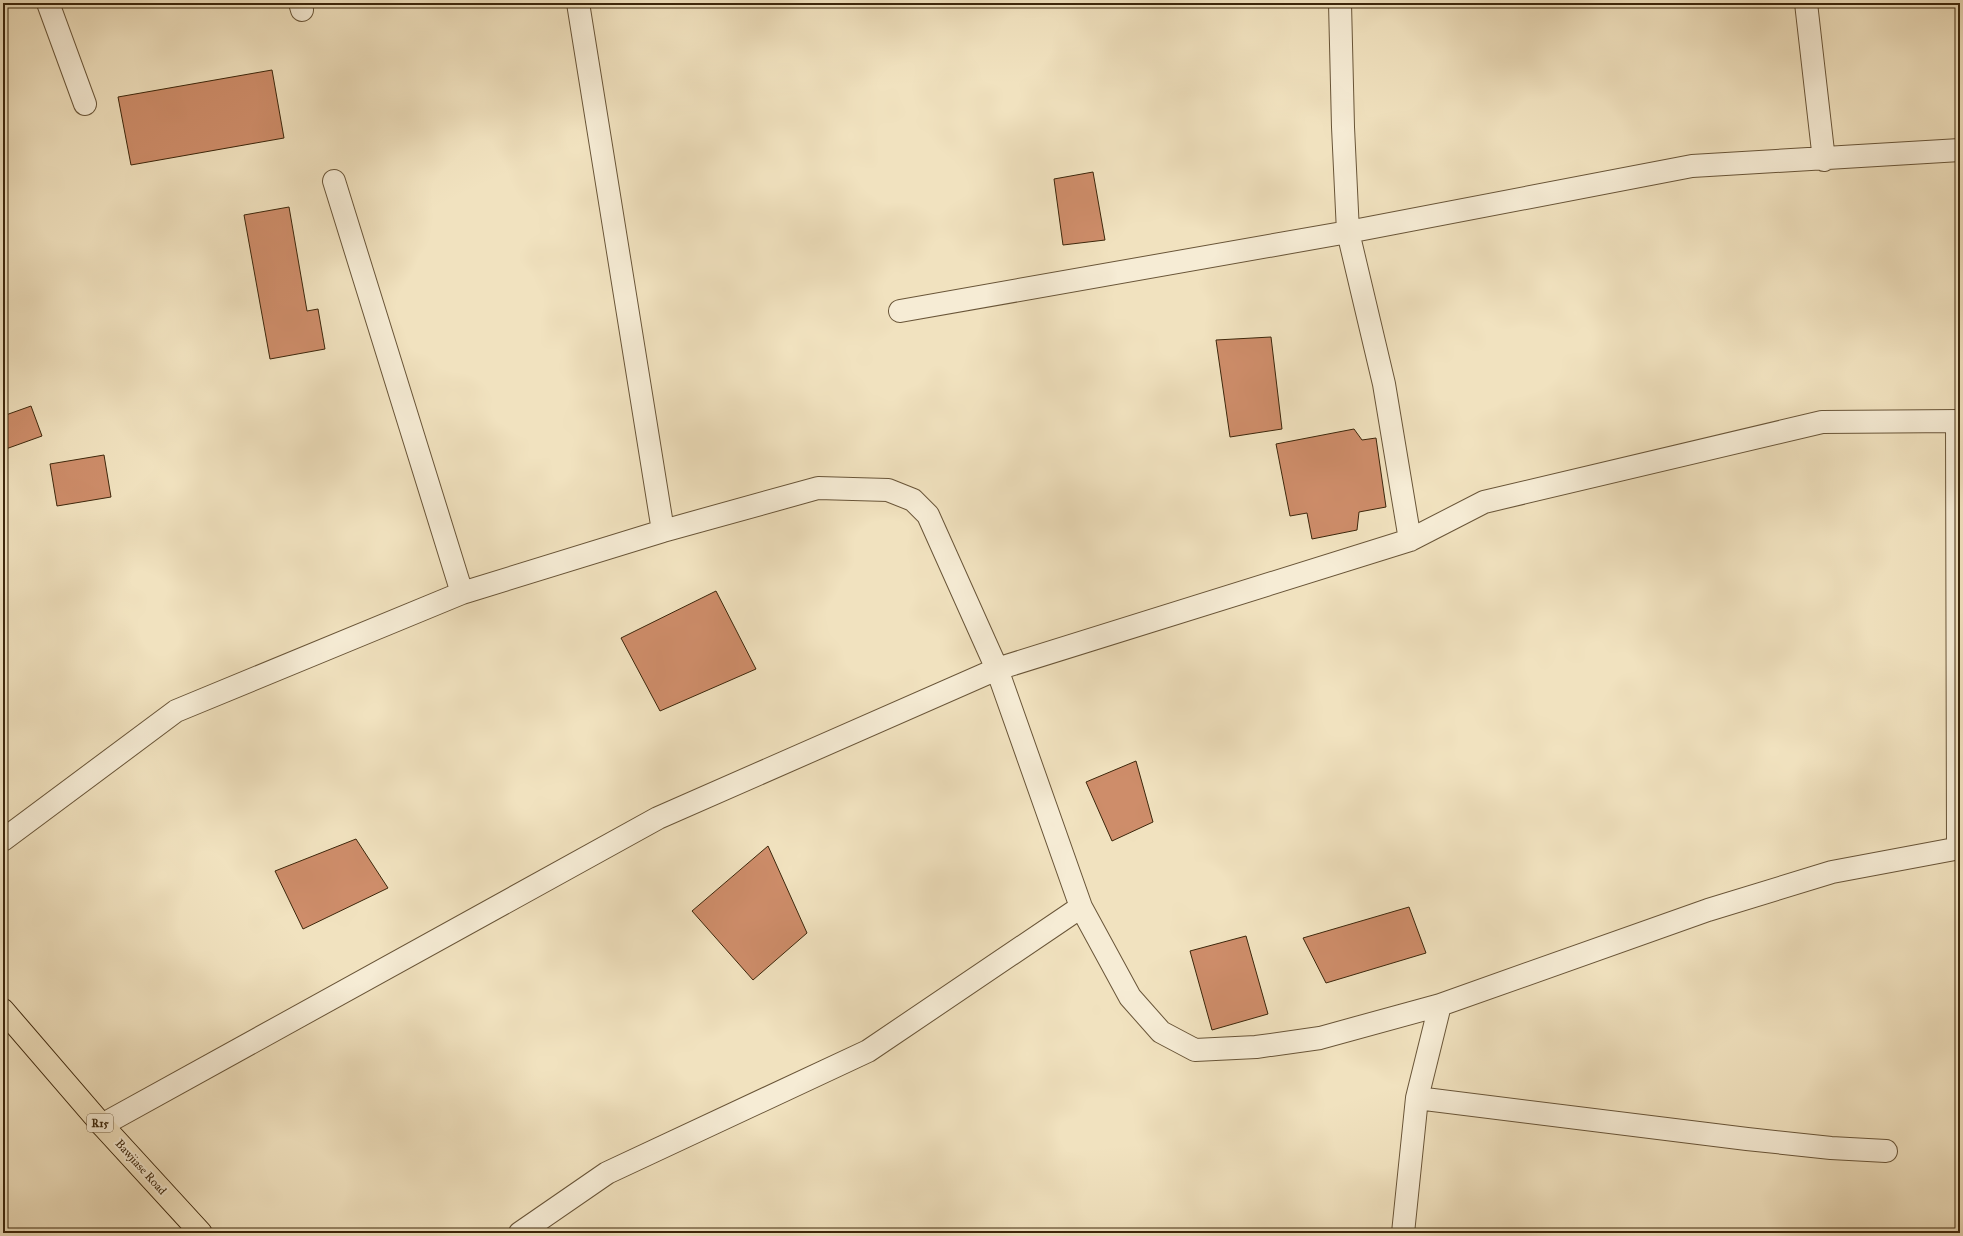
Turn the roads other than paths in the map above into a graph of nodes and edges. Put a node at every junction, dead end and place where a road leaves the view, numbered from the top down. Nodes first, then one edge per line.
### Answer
1 (48, 3) edge
2 (578, 3) edge
3 (1340, 3) edge
4 (1806, 3) edge
5 (85, 104) dead end
6 (1960, 150) edge
7 (1824, 160) junction
8 (334, 181) dead end
9 (1348, 232) junction
10 (900, 311) dead end
11 (1958, 421) edge
12 (663, 531) junction
13 (1410, 540) junction
14 (462, 593) junction
15 (997, 669) junction
16 (3, 840) edge
17 (1959, 848) edge
18 (1081, 907) junction
19 (1440, 1005) junction
20 (3, 1010) edge
21 (1417, 1098) junction
22 (102, 1125) junction
23 (1886, 1151) dead end
24 (201, 1233) edge
25 (520, 1233) edge
26 (1403, 1233) edge

1 - 5 street
2 - 12 street
3 - 9 street
4 - 7 street
6 - 7 street
7 - 9 street
8 - 14 street
9 - 10 street
9 - 13 street
11 - 13 street
11 - 17 street
12 - 14 street
12 - 15 street
13 - 15 street
14 - 16 street
15 - 18 street
15 - 22 street
17 - 19 street
18 - 19 street
18 - 25 street
19 - 21 street
20 - 22 main road, Bawjiase Road / R15
21 - 23 street
21 - 26 street
22 - 24 main road, Bawjiase Road / R15

